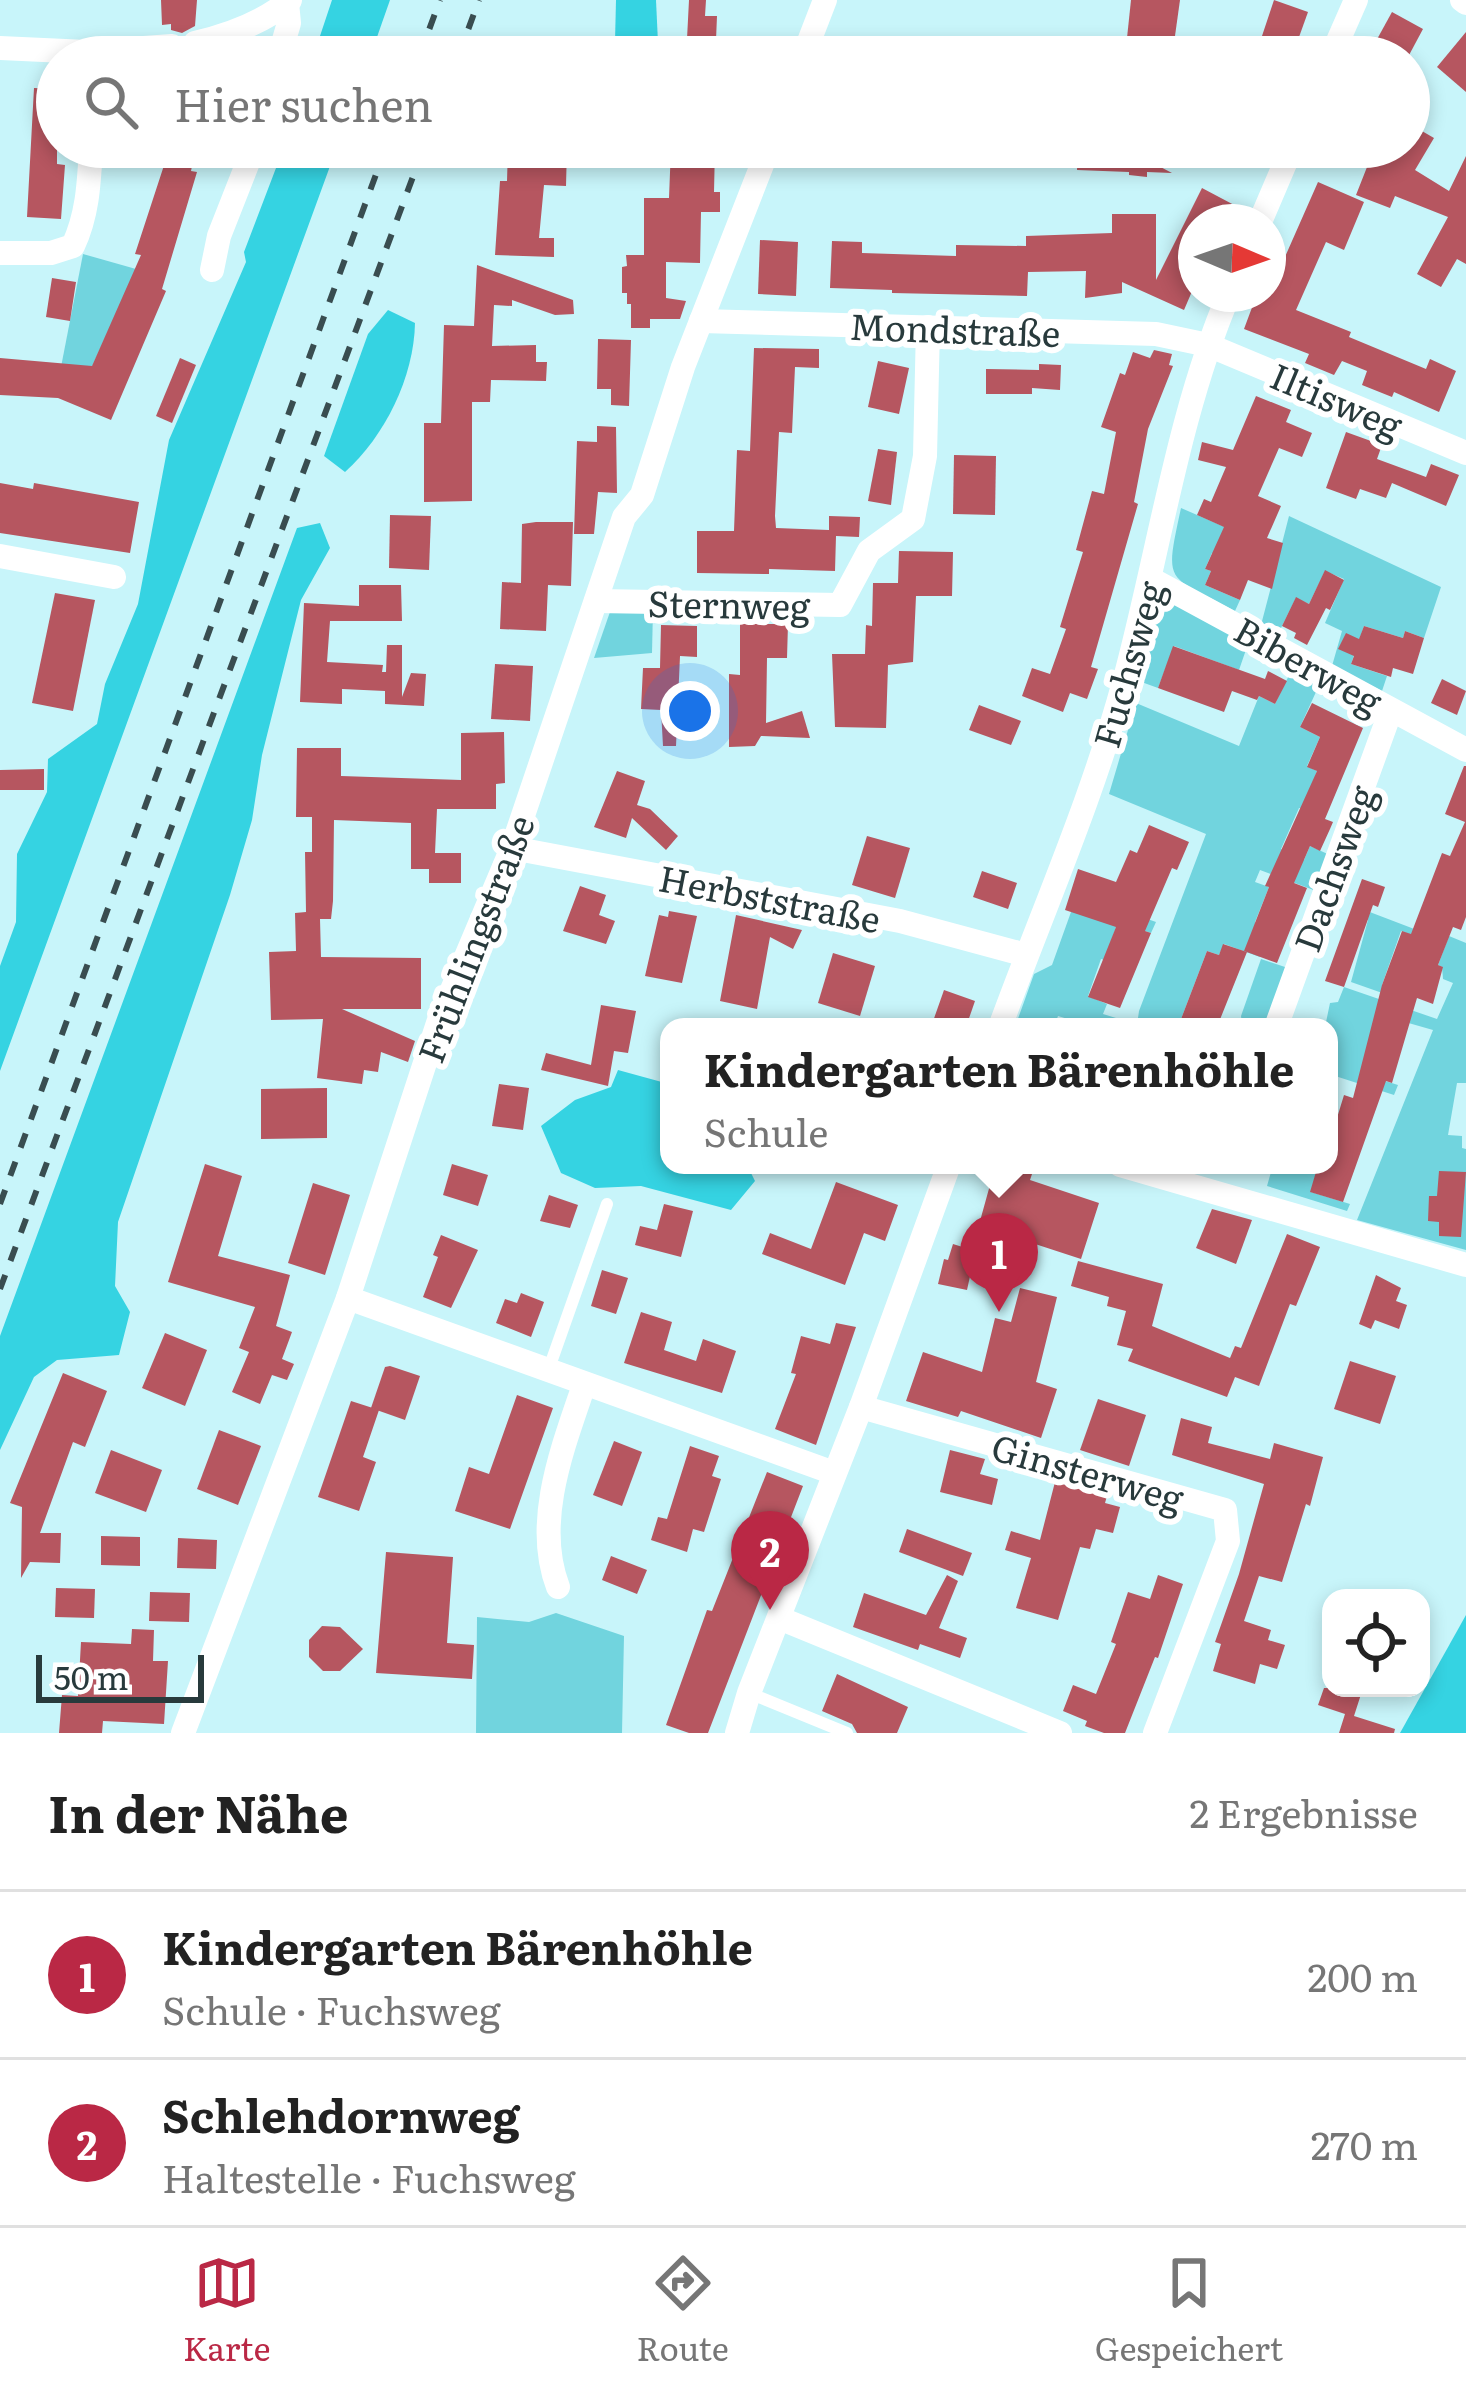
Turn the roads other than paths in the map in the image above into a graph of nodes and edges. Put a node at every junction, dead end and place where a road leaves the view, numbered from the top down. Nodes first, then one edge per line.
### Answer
1 (825, 0) edge
2 (1356, 0) edge
3 (288, 2) edge
4 (219, 36) edge
5 (285, 36) edge
6 (811, 36) edge
7 (1340, 36) edge
8 (0, 47) edge
9 (36, 50) edge
10 (90, 168) edge
11 (246, 168) edge
12 (761, 168) edge
13 (1283, 168) edge
14 (1268, 204) edge
15 (0, 253) edge
16 (212, 271) dead end
17 (1222, 312) edge
18 (700, 321) junction
19 (928, 327) junction
20 (1208, 345) junction
21 (1466, 454) edge
22 (0, 556) edge
23 (114, 577) dead end
24 (1151, 579) junction
25 (596, 601) junction
26 (1390, 710) junction
27 (1466, 750) edge
28 (512, 848) junction
29 (1026, 955) junction
30 (1003, 1018) edge
31 (1279, 1018) edge
32 (946, 1174) edge
33 (1177, 1174) edge
34 (607, 1204) dead end
35 (1466, 1265) edge
36 (348, 1298) junction
37 (548, 1372) junction
38 (584, 1384) junction
39 (861, 1407) junction
40 (834, 1473) junction
41 (558, 1587) dead end
42 (778, 1618) junction
43 (749, 1693) junction
44 (183, 1733) edge
45 (737, 1733) edge
46 (847, 1733) edge
47 (1060, 1733) edge
48 (1155, 1733) edge

1 - 6 street
2 - 7 street
3 - 4 street
3 - 5 street
8 - 9 street
10 - 15 street
11 - 16 street
12 - 18 street, Frühlingstraße
13 - 14 street
17 - 20 street, Fuchsweg
18 - 19 street, Mondstraße
18 - 25 street, Frühlingstraße
19 - 20 street, Mondstraße
19 - 25 street, Sternweg
20 - 21 street, Iltisweg
20 - 24 street, Fuchsweg
22 - 23 street
24 - 26 street, Biberweg
24 - 29 street, Fuchsweg
25 - 28 street, Frühlingstraße
26 - 27 street, Biberweg
26 - 31 street, Dachsweg
28 - 29 street, Herbststraße
28 - 36 street, Frühlingstraße
29 - 30 street, Fuchsweg
32 - 39 street
33 - 35 street
34 - 37 lane
36 - 37 street
36 - 44 street, Frühlingstraße
37 - 38 street
38 - 40 street
38 - 41 street
39 - 40 street
39 - 48 street, Ginsterweg
40 - 42 street
42 - 43 street
42 - 47 street
43 - 45 street
43 - 46 lane

